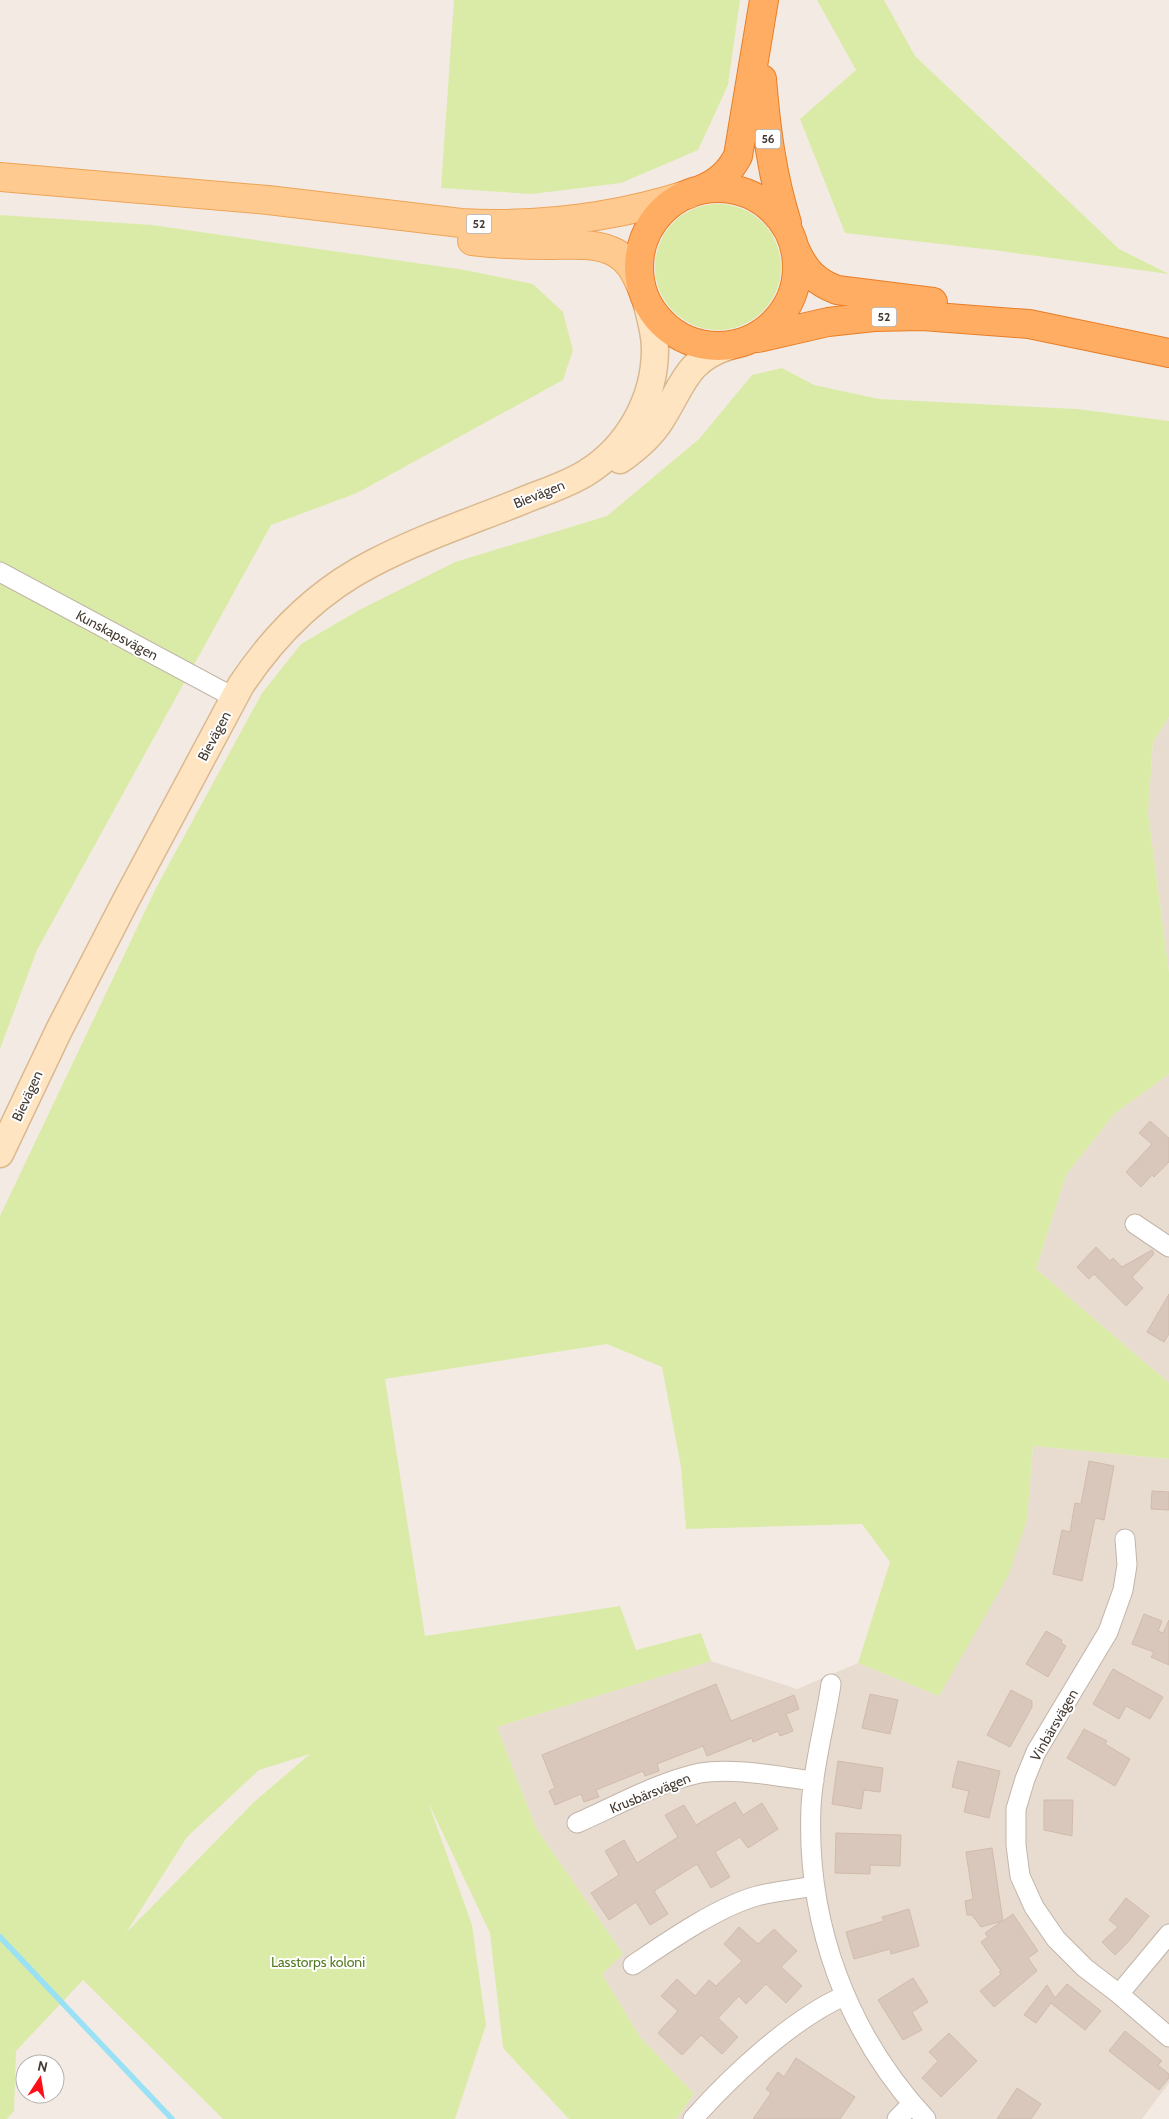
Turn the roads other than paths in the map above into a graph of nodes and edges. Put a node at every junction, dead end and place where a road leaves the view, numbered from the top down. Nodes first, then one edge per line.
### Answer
1 (764, 0) edge
2 (758, 38) junction
3 (0, 177) edge
4 (694, 192) junction
5 (0, 194) edge
6 (793, 244) junction
7 (643, 294) junction
8 (1029, 324) junction
9 (736, 345) junction
10 (1169, 353) edge
11 (585, 474) junction
12 (0, 572) edge
13 (235, 698) junction
14 (0, 1154) edge
15 (1135, 1224) dead end
16 (1169, 1247) edge
17 (1125, 1539) dead end
18 (831, 1684) dead end
19 (814, 1782) junction
20 (577, 1823) dead end
21 (813, 1886) junction
22 (1169, 1934) edge
23 (633, 1965) dead end
24 (1119, 1994) junction
25 (844, 1996) junction
26 (1169, 2037) edge
27 (912, 2104) junction
28 (693, 2119) edge
29 (896, 2119) edge
30 (926, 2119) edge

1 - 2 highway, 56
2 - 4 highway, 56
2 - 6 highway, 56
3 - 4 main road, 52
4 - 6 highway, 52
4 - 7 highway, 52
5 - 7 main road, 52
6 - 8 highway, 52
6 - 9 highway, 52
7 - 9 highway, 52
7 - 11 street, Bievägen
8 - 9 highway, 52
8 - 10 highway, 52
9 - 11 street, Bievägen
11 - 13 street, Bievägen
12 - 13 street, Kunskapsvägen
13 - 14 street, Bievägen
15 - 16 street
17 - 24 street, Vinbärsvägen
18 - 19 street
19 - 20 street, Krusbärsvägen
19 - 21 street
21 - 23 street
21 - 25 street
22 - 24 street
24 - 26 street, Vinbärsvägen
25 - 27 street
25 - 28 street
27 - 29 street
27 - 30 street

